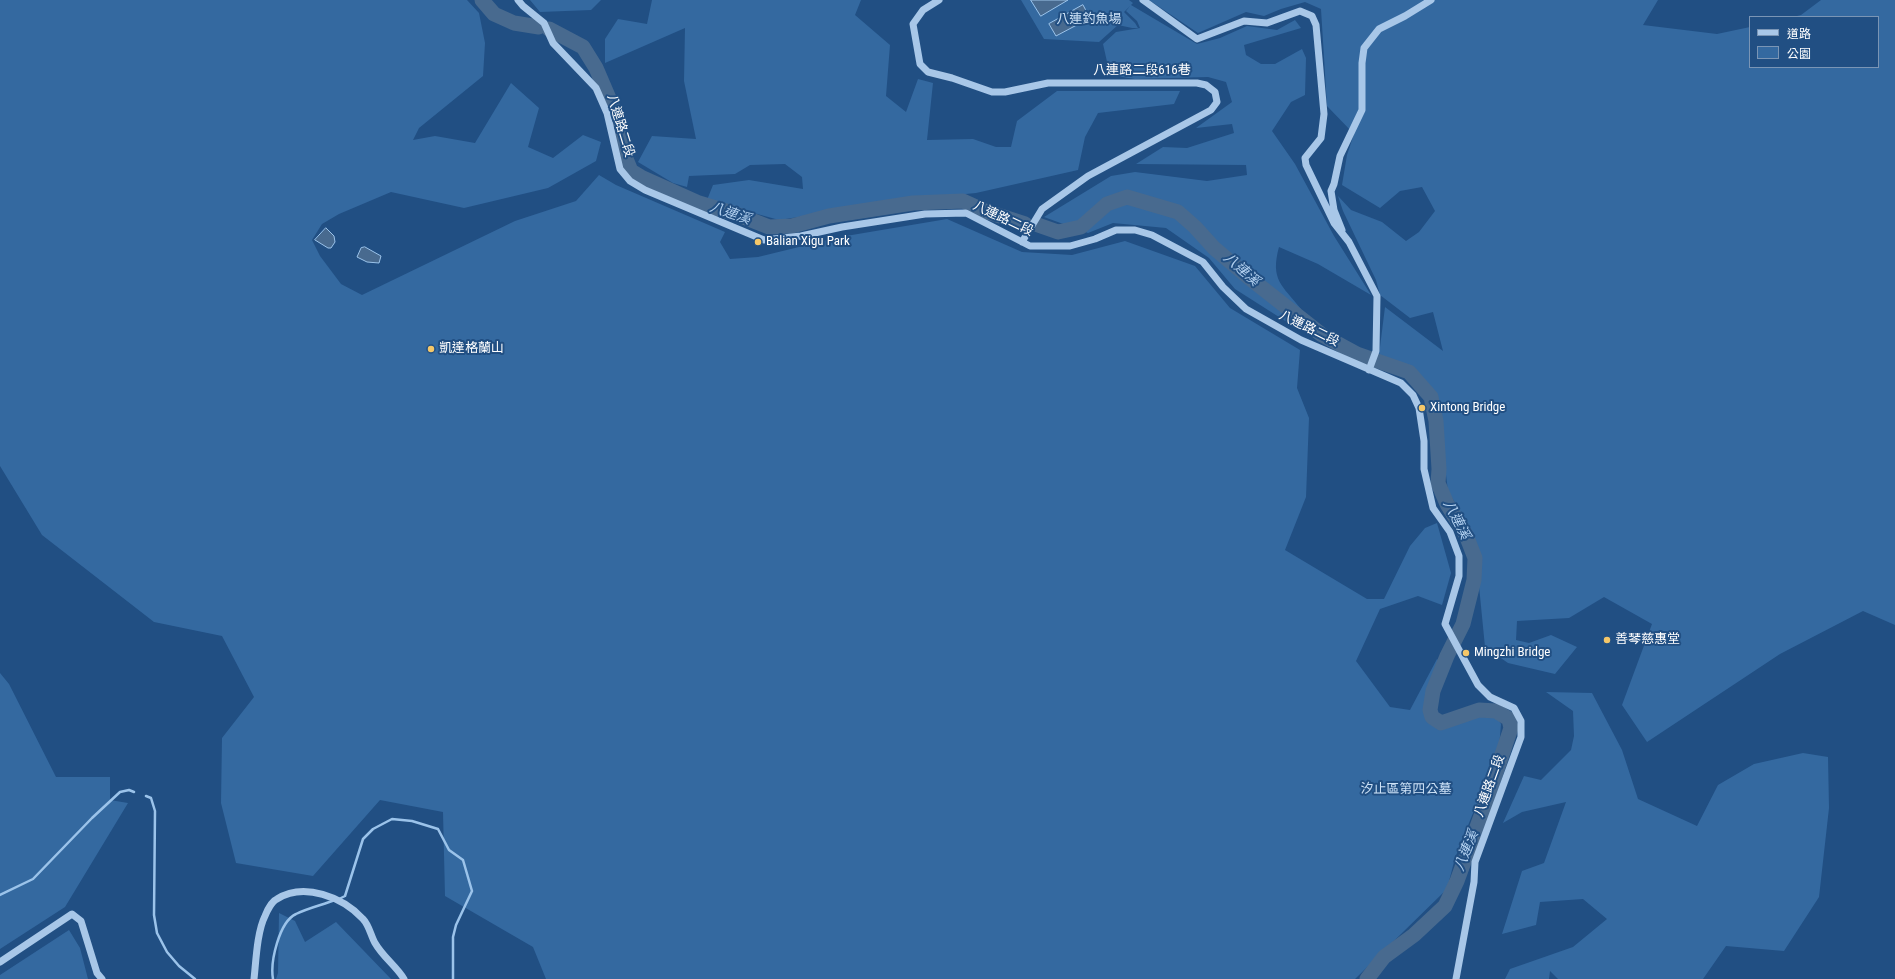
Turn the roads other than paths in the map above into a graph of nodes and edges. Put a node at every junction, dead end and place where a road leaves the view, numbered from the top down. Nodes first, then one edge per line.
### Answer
1 (518, 0) edge
2 (939, 0) edge
3 (1143, 0) edge
4 (1431, 0) edge
5 (1346, 239) junction
6 (1022, 242) junction
7 (1370, 368) junction
8 (0, 962) edge
9 (102, 979) edge
10 (254, 979) edge
11 (404, 979) edge
12 (1456, 979) edge

1 - 6 street, 八連路二段
2 - 6 street, 八連路二段616巷
3 - 5 street
4 - 5 street
5 - 7 street
6 - 7 street, 八連路二段
7 - 12 street, 八連路二段
8 - 9 street
10 - 11 street

